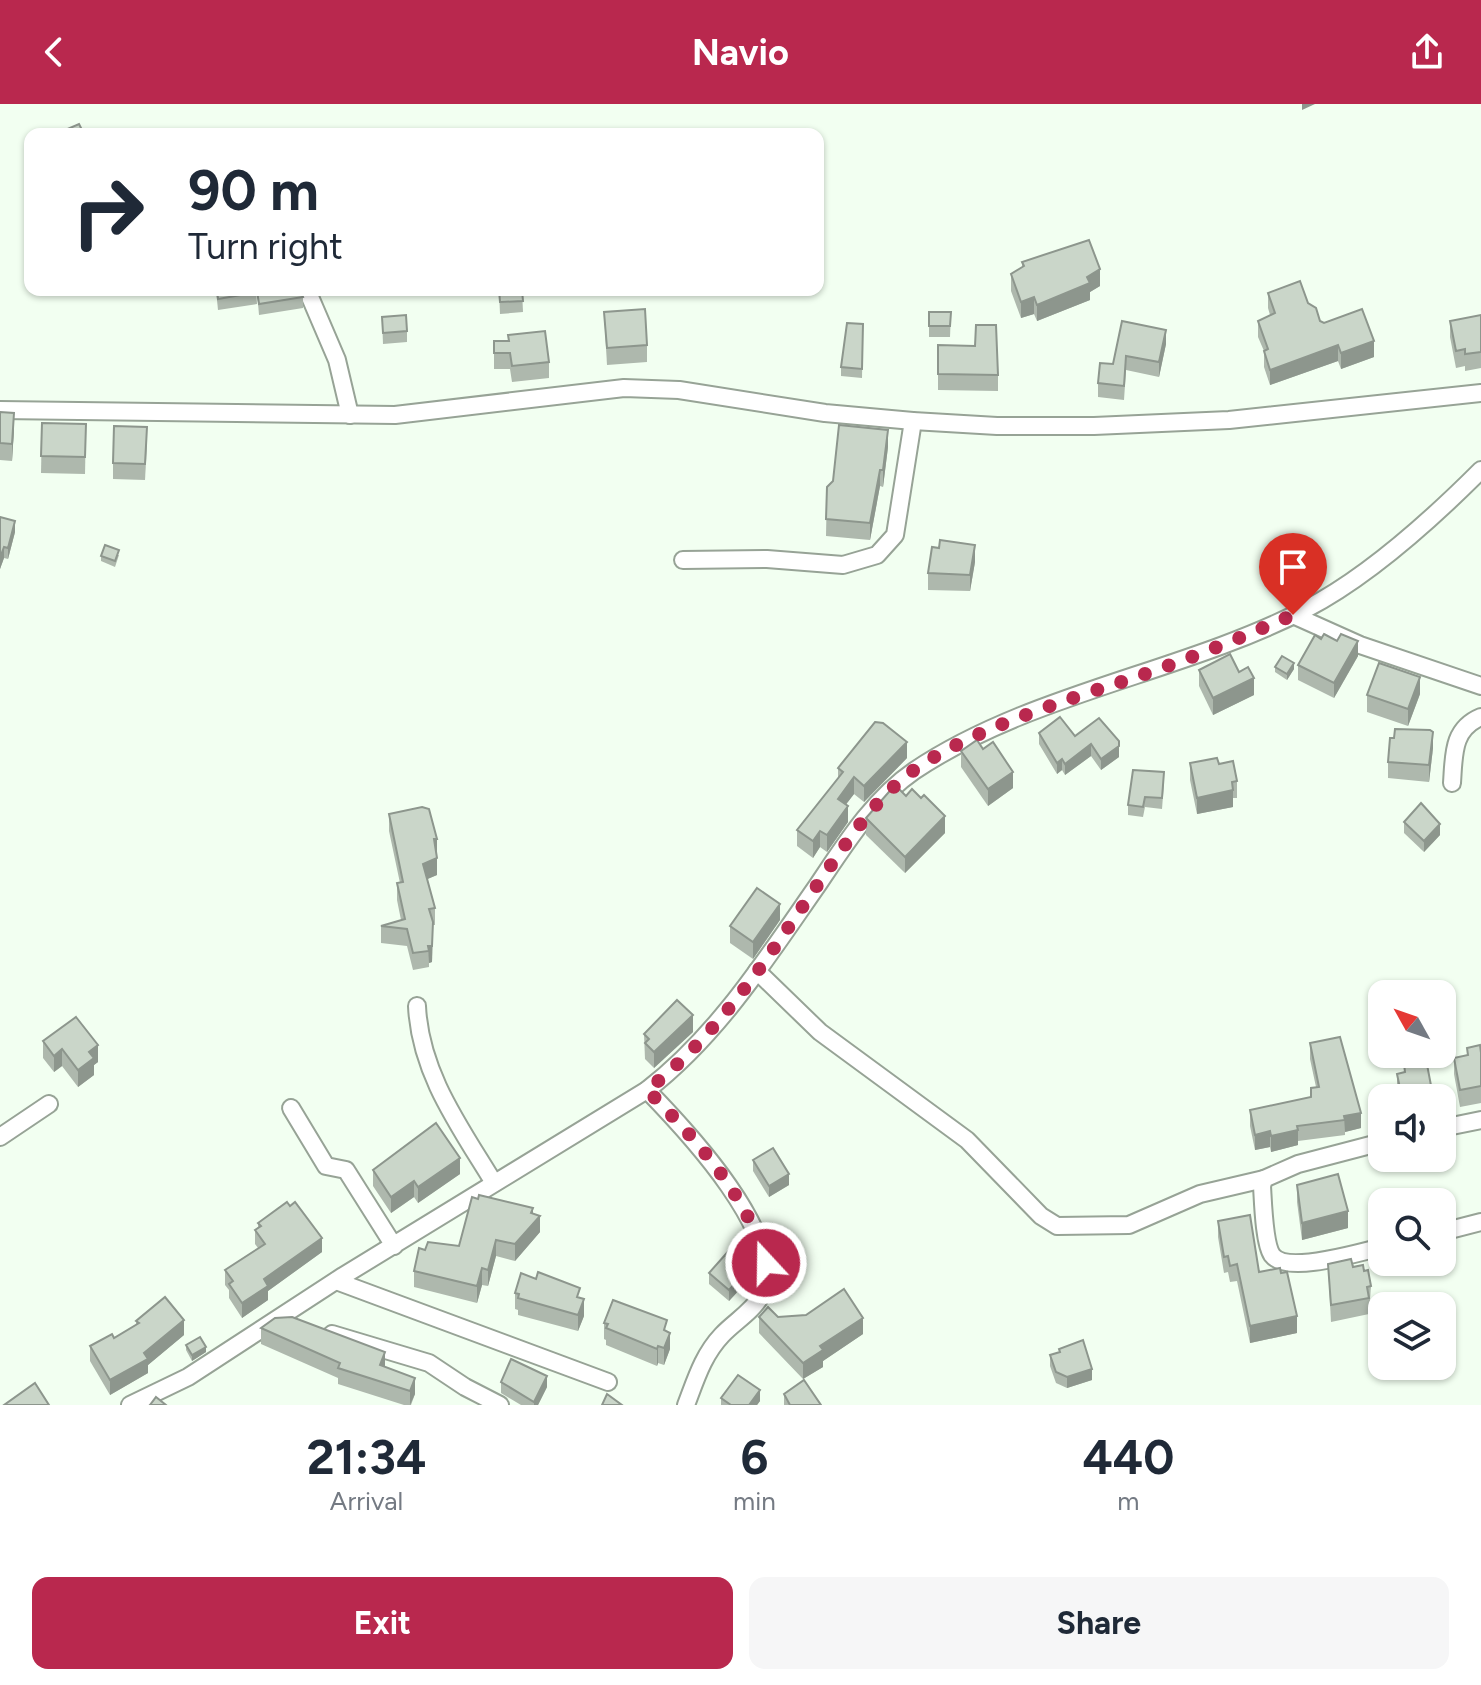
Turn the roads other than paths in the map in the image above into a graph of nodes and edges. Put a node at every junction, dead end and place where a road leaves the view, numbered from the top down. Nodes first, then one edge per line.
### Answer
1 (310, 296) edge
2 (1481, 393) edge
3 (0, 410) edge
4 (350, 415) junction
5 (913, 421) junction
6 (1481, 470) edge
7 (683, 560) dead end
8 (1293, 615) junction
9 (1481, 686) edge
10 (1481, 717) edge
11 (1452, 783) dead end
12 (757, 971) junction
13 (417, 1006) dead end
14 (647, 1090) junction
15 (49, 1104) dead end
16 (291, 1108) dead end
17 (1481, 1120) edge
18 (1456, 1125) edge
19 (0, 1137) edge
20 (1368, 1146) edge
21 (1264, 1179) junction
22 (494, 1183) junction
23 (1481, 1222) edge
24 (1456, 1228) edge
25 (394, 1246) junction
26 (1368, 1250) edge
27 (336, 1281) junction
28 (266, 1325) junction
29 (608, 1382) dead end
30 (130, 1405) edge
31 (500, 1405) edge
32 (686, 1405) edge

1 - 4 street
2 - 5 street
3 - 4 street
4 - 5 street
5 - 7 street
6 - 8 street
8 - 9 street
8 - 12 street
10 - 11 street
12 - 14 street
12 - 21 street
13 - 22 street
14 - 22 street
14 - 32 street
15 - 19 street
16 - 25 street
17 - 18 street
20 - 21 street
21 - 26 street
22 - 25 street
23 - 24 street
25 - 27 street
27 - 28 street
27 - 29 street
28 - 30 street
28 - 31 street

